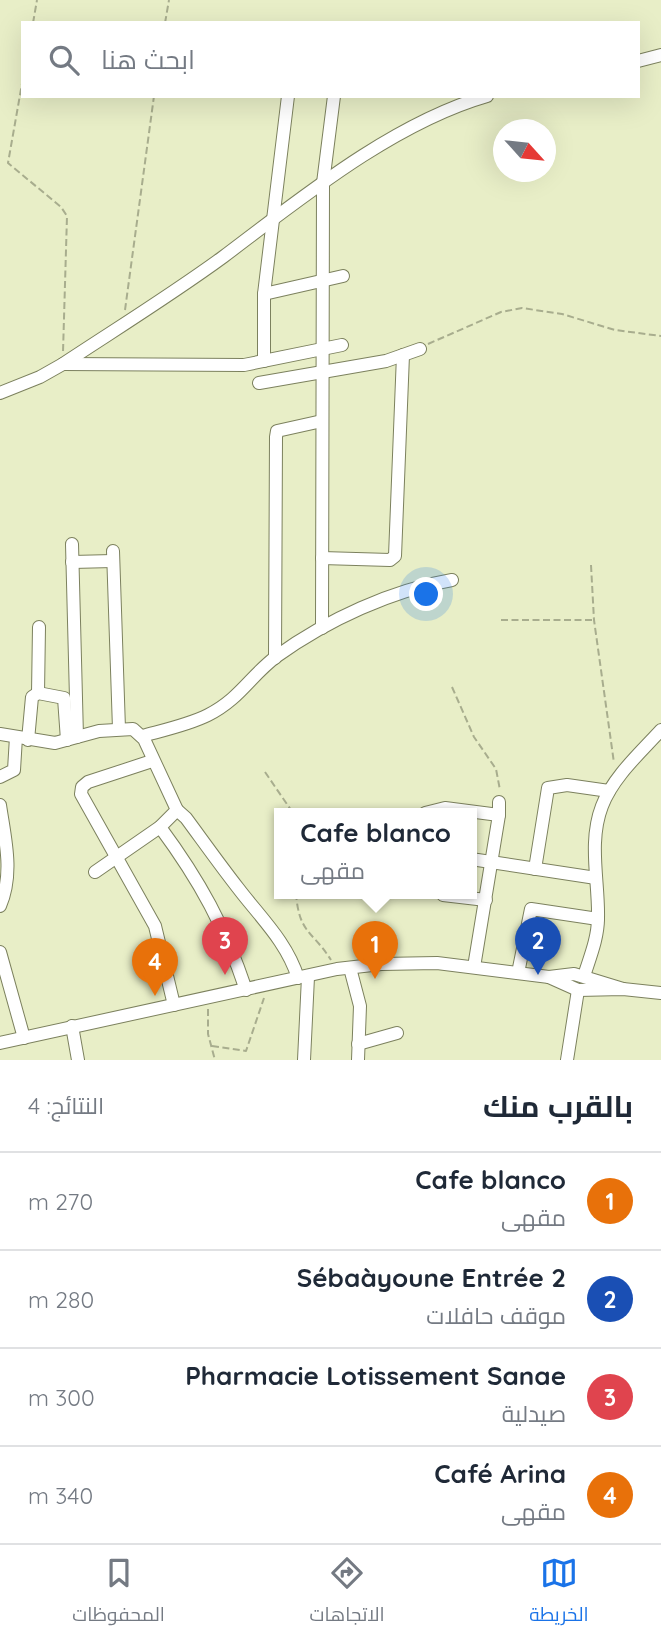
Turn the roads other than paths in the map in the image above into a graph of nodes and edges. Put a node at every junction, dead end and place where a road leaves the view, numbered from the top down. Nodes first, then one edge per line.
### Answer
1 (661, 55) edge
2 (640, 60) edge
3 (288, 98) edge
4 (334, 98) edge
5 (482, 98) edge
6 (323, 183) junction
7 (271, 219) junction
8 (343, 276) dead end
9 (322, 281) junction
10 (264, 294) junction
11 (342, 345) dead end
12 (322, 349) junction
13 (420, 349) road end
14 (403, 355) junction
15 (264, 361) junction
16 (63, 364) junction
17 (322, 370) junction
18 (259, 383) dead end
19 (0, 393) edge
20 (322, 421) junction
21 (72, 544) dead end
22 (322, 558) junction
23 (72, 562) junction
24 (452, 580) dead end
25 (39, 627) dead end
26 (322, 628) junction
27 (275, 658) junction
28 (38, 693) junction
29 (119, 729) junction
30 (661, 730) edge
31 (0, 734) edge
32 (142, 736) junction
33 (22, 738) junction
34 (72, 739) junction
35 (152, 761) junction
36 (0, 777) edge
37 (612, 786) junction
38 (0, 804) edge
39 (177, 810) junction
40 (477, 810) edge
41 (160, 827) junction
42 (118, 856) junction
43 (477, 860) edge
44 (492, 862) junction
45 (535, 869) junction
46 (95, 872) dead end
47 (596, 878) junction
48 (477, 899) edge
49 (486, 900) junction
50 (0, 906) edge
51 (598, 919) junction
52 (0, 952) edge
53 (474, 967) junction
54 (344, 969) junction
55 (518, 972) junction
56 (584, 975) junction
57 (549, 977) junction
58 (303, 978) junction
59 (623, 989) junction
60 (246, 990) junction
61 (578, 990) junction
62 (661, 993) edge
63 (174, 1005) junction
64 (72, 1026) junction
65 (397, 1033) dead end
66 (24, 1038) junction
67 (0, 1043) edge
68 (358, 1044) junction
69 (78, 1060) edge
70 (304, 1060) edge
71 (358, 1060) edge
72 (567, 1060) edge

1 - 2 street
3 - 7 street
4 - 6 street
5 - 6 street
6 - 7 street
6 - 9 street
7 - 10 street
7 - 16 street
8 - 9 street
9 - 10 street
9 - 12 street
10 - 15 street
11 - 12 street
12 - 15 street
12 - 17 street
13 - 14 street
14 - 17 street
14 - 22 street
15 - 16 street
16 - 19 street
17 - 18 street
17 - 20 street
20 - 22 street
20 - 27 street
21 - 23 street
22 - 26 street
23 - 29 street
23 - 34 street
24 - 26 street
25 - 28 street
26 - 27 street
27 - 32 street
28 - 33 street
28 - 34 street
29 - 32 street
29 - 34 street
30 - 37 street
31 - 33 street
32 - 35 street
33 - 34 street
33 - 36 street
35 - 39 street
35 - 42 street
37 - 45 street
37 - 47 street
38 - 50 street
39 - 41 street
39 - 58 street
40 - 44 street
41 - 42 street
41 - 60 street
42 - 46 street
42 - 63 street
43 - 44 street
44 - 45 street
44 - 49 street
45 - 47 street
47 - 51 street
48 - 49 street
49 - 53 street
51 - 55 street
51 - 56 street
52 - 66 street
53 - 54 street
53 - 55 street
54 - 58 street
54 - 68 street
55 - 57 street
56 - 57 street
56 - 59 street
57 - 61 street
58 - 60 street
58 - 70 street
59 - 61 street
59 - 62 street
60 - 63 street
61 - 72 street
63 - 64 street
64 - 66 street
64 - 69 street
65 - 68 street
66 - 67 street
68 - 71 street

